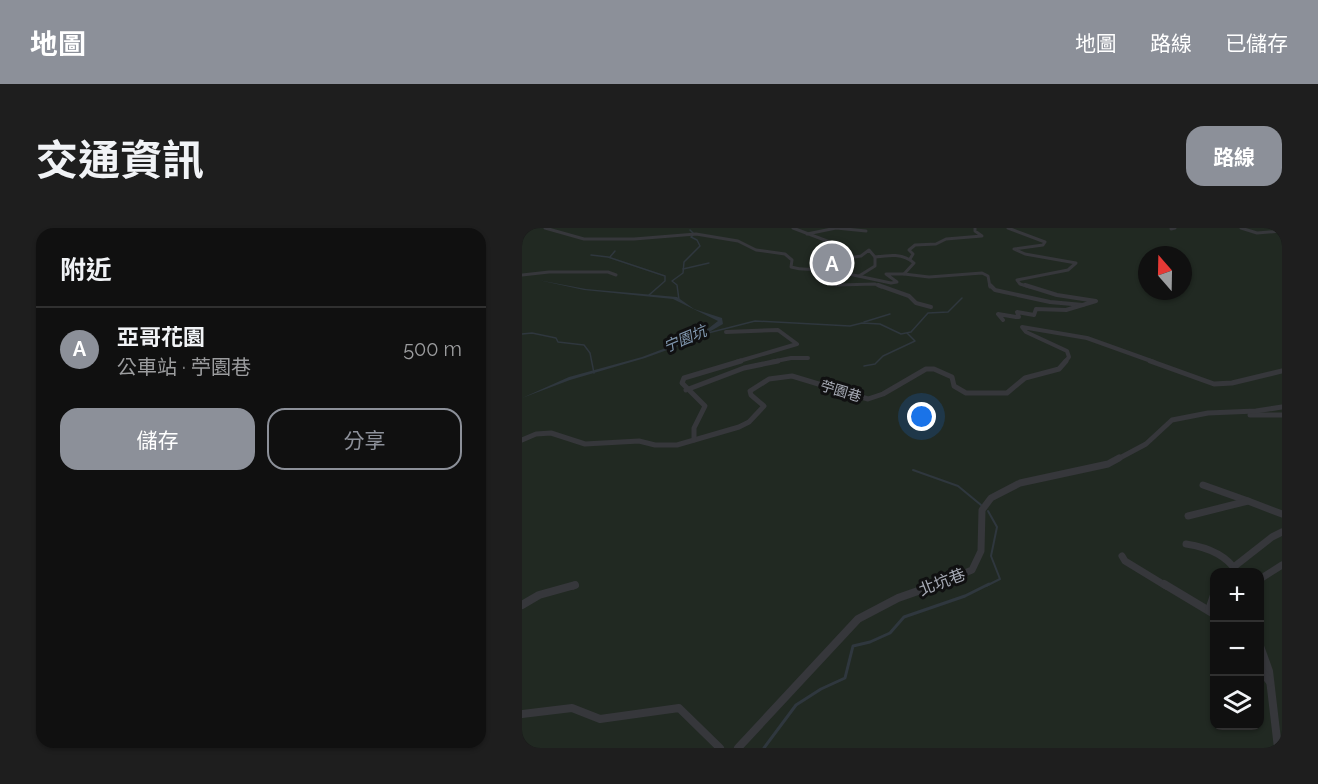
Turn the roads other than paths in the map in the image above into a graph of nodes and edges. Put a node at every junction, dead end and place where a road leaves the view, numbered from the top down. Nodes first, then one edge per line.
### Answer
1 (545, 228) edge
2 (793, 228) edge
3 (975, 228) edge
4 (1008, 228) edge
5 (1170, 228) edge
6 (1175, 228) edge
7 (1241, 228) edge
8 (866, 231) dead end
9 (1282, 231) edge
10 (806, 234) junction
11 (875, 257) junction
12 (910, 259) junction
13 (841, 260) junction
14 (825, 269) junction
15 (522, 274) edge
16 (904, 274) junction
17 (616, 275) dead end
18 (859, 276) junction
19 (1085, 306) junction
20 (931, 307) dead end
21 (1003, 320) dead end
22 (726, 332) dead end
23 (808, 358) dead end
24 (1282, 371) edge
25 (686, 390) junction
26 (1282, 407) edge
27 (1201, 416) junction
28 (1282, 416) edge
29 (522, 440) edge
30 (694, 440) junction
31 (1203, 485) dead end
32 (1248, 501) junction
33 (1282, 514) edge
34 (1188, 516) dead end
35 (1282, 532) edge
36 (1186, 544) dead end
37 (1122, 556) dead end
38 (1282, 565) edge
39 (1235, 568) edge
40 (1237, 568) edge
41 (1264, 576) edge
42 (575, 585) dead end
43 (522, 605) edge
44 (1210, 611) edge
45 (1264, 657) edge
46 (1264, 674) edge
47 (1270, 682) junction
48 (522, 714) edge
49 (1278, 714) edge
50 (720, 748) edge
51 (738, 748) edge
52 (1278, 748) edge

1 - 14 street
2 - 10 street
3 - 12 street
4 - 19 street
5 - 6 street
7 - 9 street
8 - 10 street
10 - 13 street
11 - 12 street
11 - 13 street
11 - 18 street
12 - 16 street
13 - 14 street
14 - 18 street
14 - 20 street
15 - 17 street
16 - 18 street
16 - 19 street
19 - 21 street
22 - 25 street
23 - 25 street
24 - 30 street, 苧園巷
25 - 30 street
26 - 27 street, 北坑巷
27 - 28 street, 北坑巷
27 - 51 street, 北坑巷
29 - 30 street, 苧園巷
31 - 32 street
32 - 33 street
32 - 34 street
35 - 40 street
36 - 39 street
37 - 44 street
38 - 41 street
42 - 43 street
45 - 47 street
46 - 47 street
47 - 49 street
48 - 50 street
49 - 52 street

